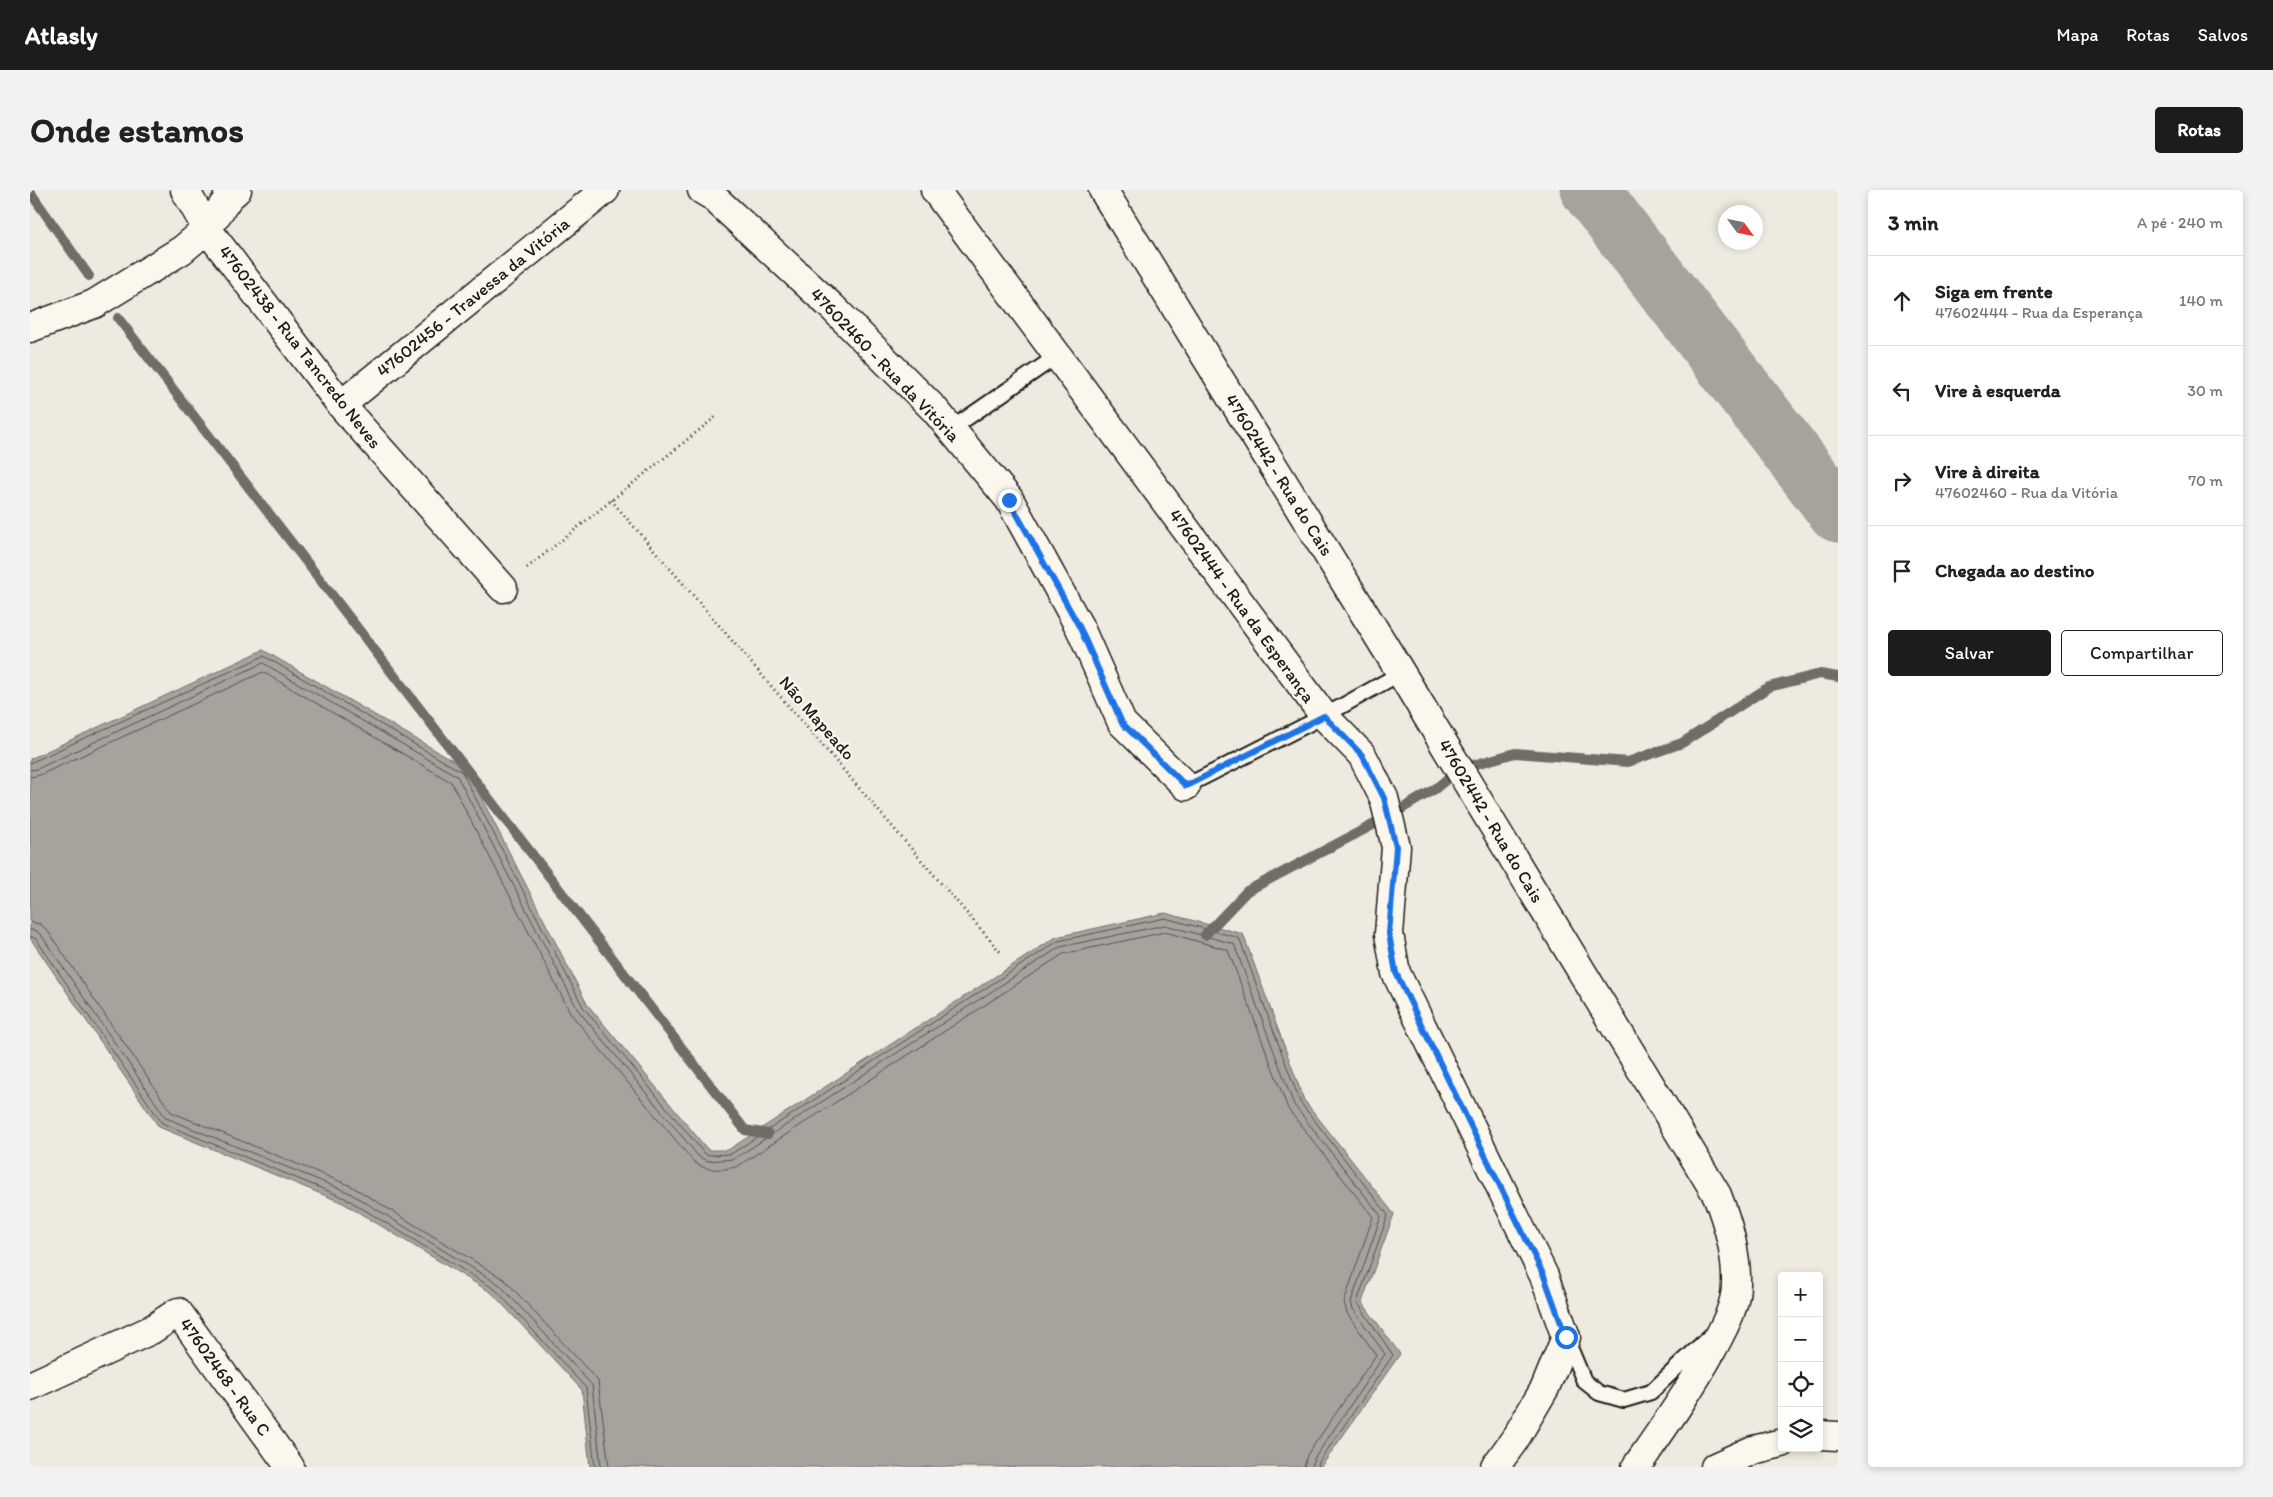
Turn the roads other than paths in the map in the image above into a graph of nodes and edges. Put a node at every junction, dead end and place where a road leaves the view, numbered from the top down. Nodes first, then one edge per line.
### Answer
1 (185, 190) edge
2 (237, 190) edge
3 (605, 190) edge
4 (934, 190) edge
5 (1104, 190) edge
6 (711, 192) edge
7 (207, 229) junction
8 (30, 328) edge
9 (1057, 356) junction
10 (341, 405) junction
11 (950, 429) junction
12 (503, 588) road end
13 (1402, 673) junction
14 (1324, 716) junction
15 (1186, 786) joint
16 (1729, 1318) junction
17 (1566, 1337) junction
18 (30, 1386) edge
19 (1823, 1435) edge
20 (1838, 1436) edge
21 (1778, 1444) edge
22 (290, 1467) edge
23 (1496, 1467) edge
24 (1636, 1467) edge
25 (1715, 1467) edge

1 - 7 street, 47602438 - Rua Tancredo Neves
2 - 7 street
3 - 10 street, 47602456 - Travessa da Vitória
4 - 9 street, 47602444 - Rua da Esperança
5 - 13 street, 47602442 - Rua do Cais
6 - 11 street, 47602460 - Rua da Vitória
7 - 8 street
7 - 10 street, 47602438 - Rua Tancredo Neves
9 - 11 lane
9 - 14 street, 47602444 - Rua da Esperança
10 - 12 street, 47602438 - Rua Tancredo Neves
11 - 15 street, 47602460 - Rua da Vitória
13 - 14 lane
13 - 16 street, 47602442 - Rua do Cais
14 - 15 lane
14 - 17 street, 47602444 - Rua da Esperança
16 - 17 lane
16 - 24 street, 47602442 - Rua do Cais
17 - 23 street
18 - 22 street, 47602468 - Rua C
19 - 20 street
21 - 25 street

